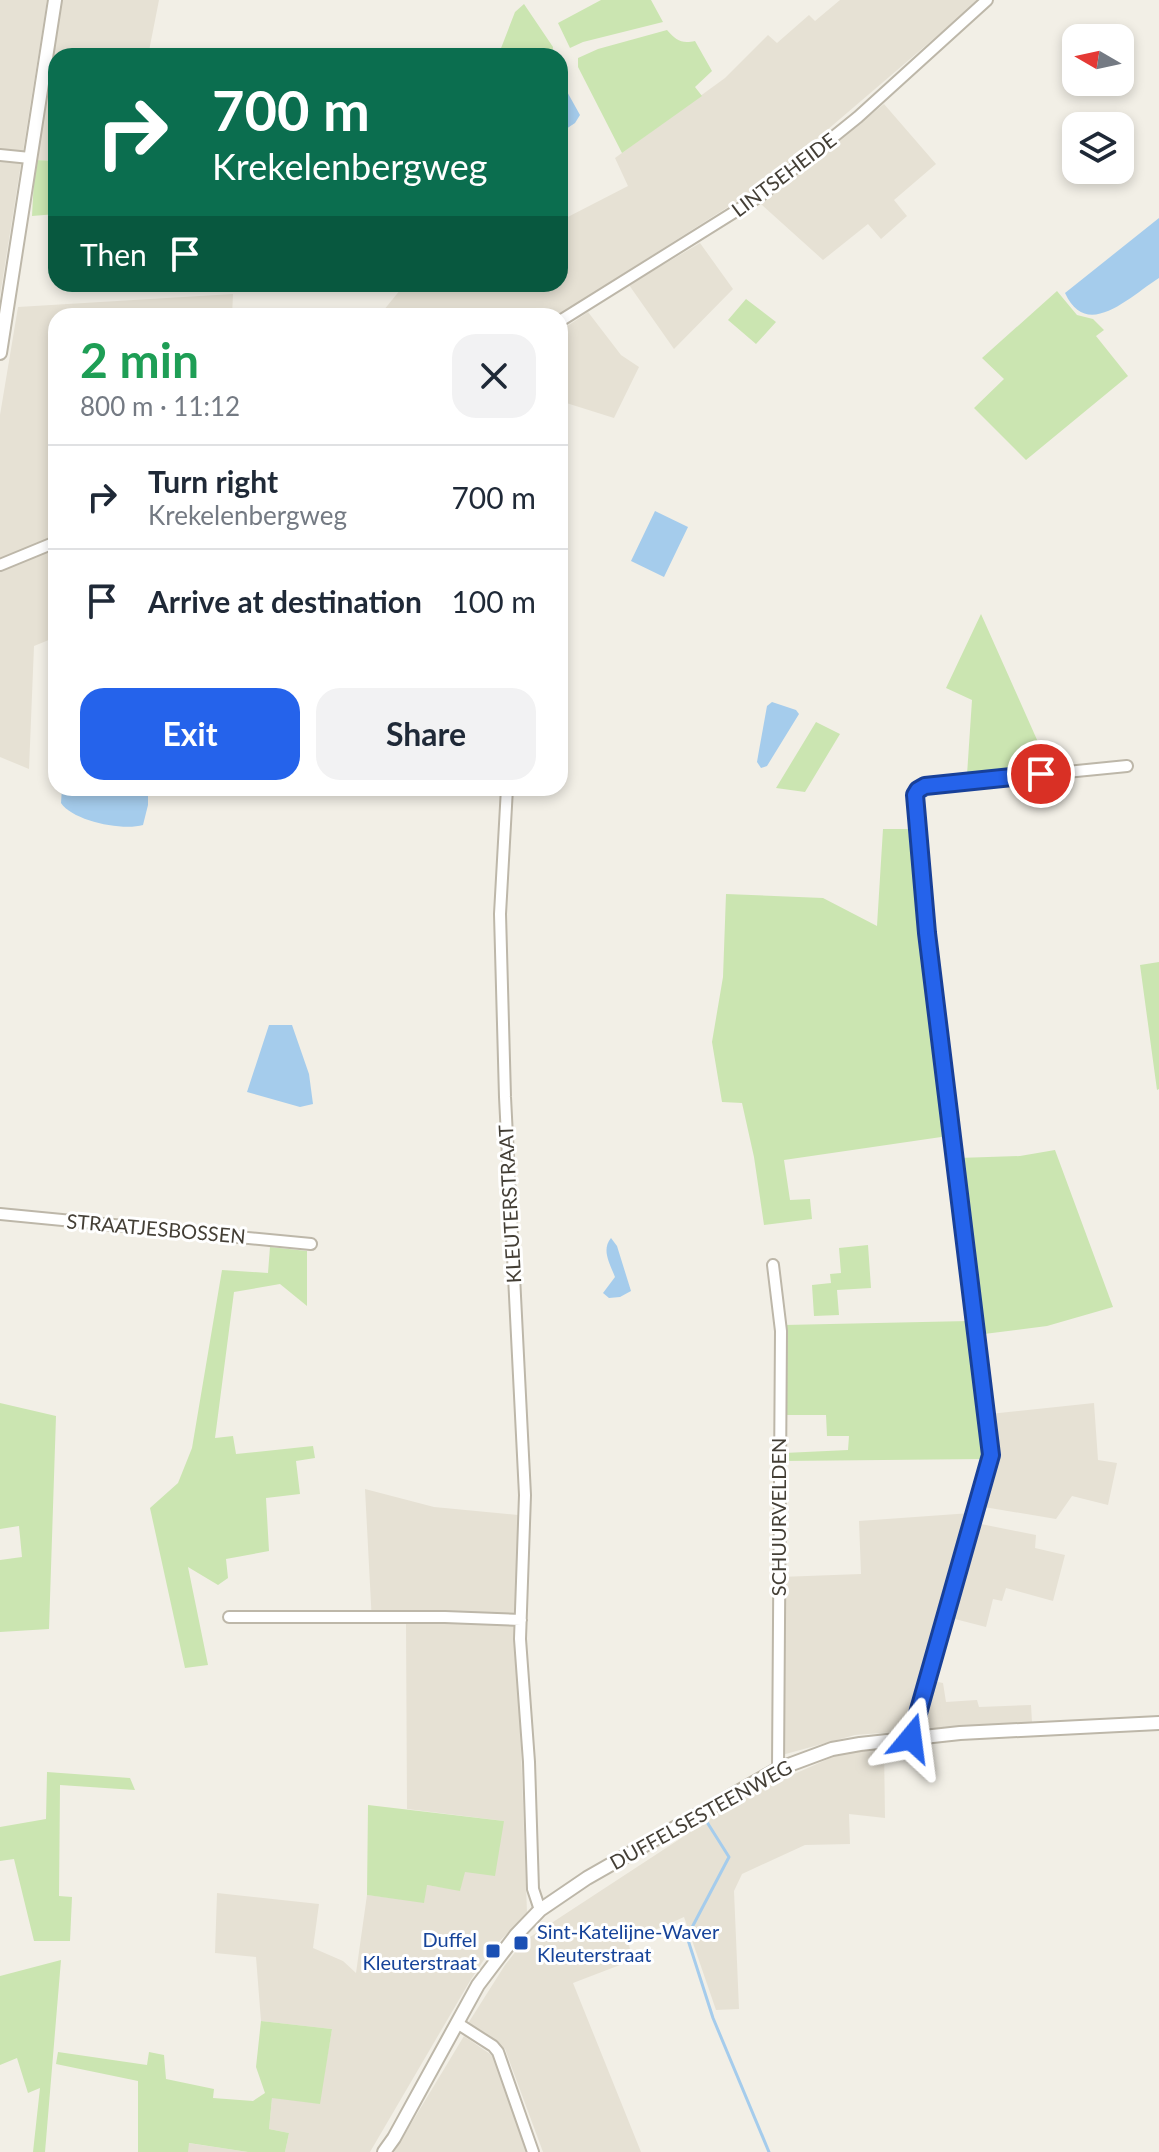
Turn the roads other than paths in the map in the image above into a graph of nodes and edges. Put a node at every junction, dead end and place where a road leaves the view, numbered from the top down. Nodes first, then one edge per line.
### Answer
1 (55, 0) edge
2 (987, 0) edge
3 (0, 155) edge
4 (30, 158) junction
5 (568, 316) edge
6 (0, 353) edge
7 (48, 545) edge
8 (0, 565) edge
9 (1127, 766) dead end
10 (507, 796) edge
11 (0, 1214) edge
12 (311, 1244) dead end
13 (773, 1265) dead end
14 (229, 1617) dead end
15 (521, 1620) junction
16 (1159, 1723) edge
17 (911, 1738) junction
18 (778, 1769) junction
19 (540, 1910) junction
20 (457, 2023) junction
21 (384, 2152) edge
22 (533, 2152) edge

1 - 4 street
2 - 5 street, LINTSEHEIDE
3 - 4 street
4 - 6 street
7 - 8 street
9 - 17 street
10 - 15 street, KLEUTERSTRAAT
11 - 12 street, STRAATJESBOSSEN
13 - 18 street, SCHUURVELDEN
14 - 15 street
15 - 19 street, KLEUTERSTRAAT
16 - 17 street, DUFFELSESTEENWEG
17 - 18 street, DUFFELSESTEENWEG
18 - 19 street, DUFFELSESTEENWEG
19 - 20 street, DUFFELSESTEENWEG
20 - 21 street, DUFFELSESTEENWEG
20 - 22 street

